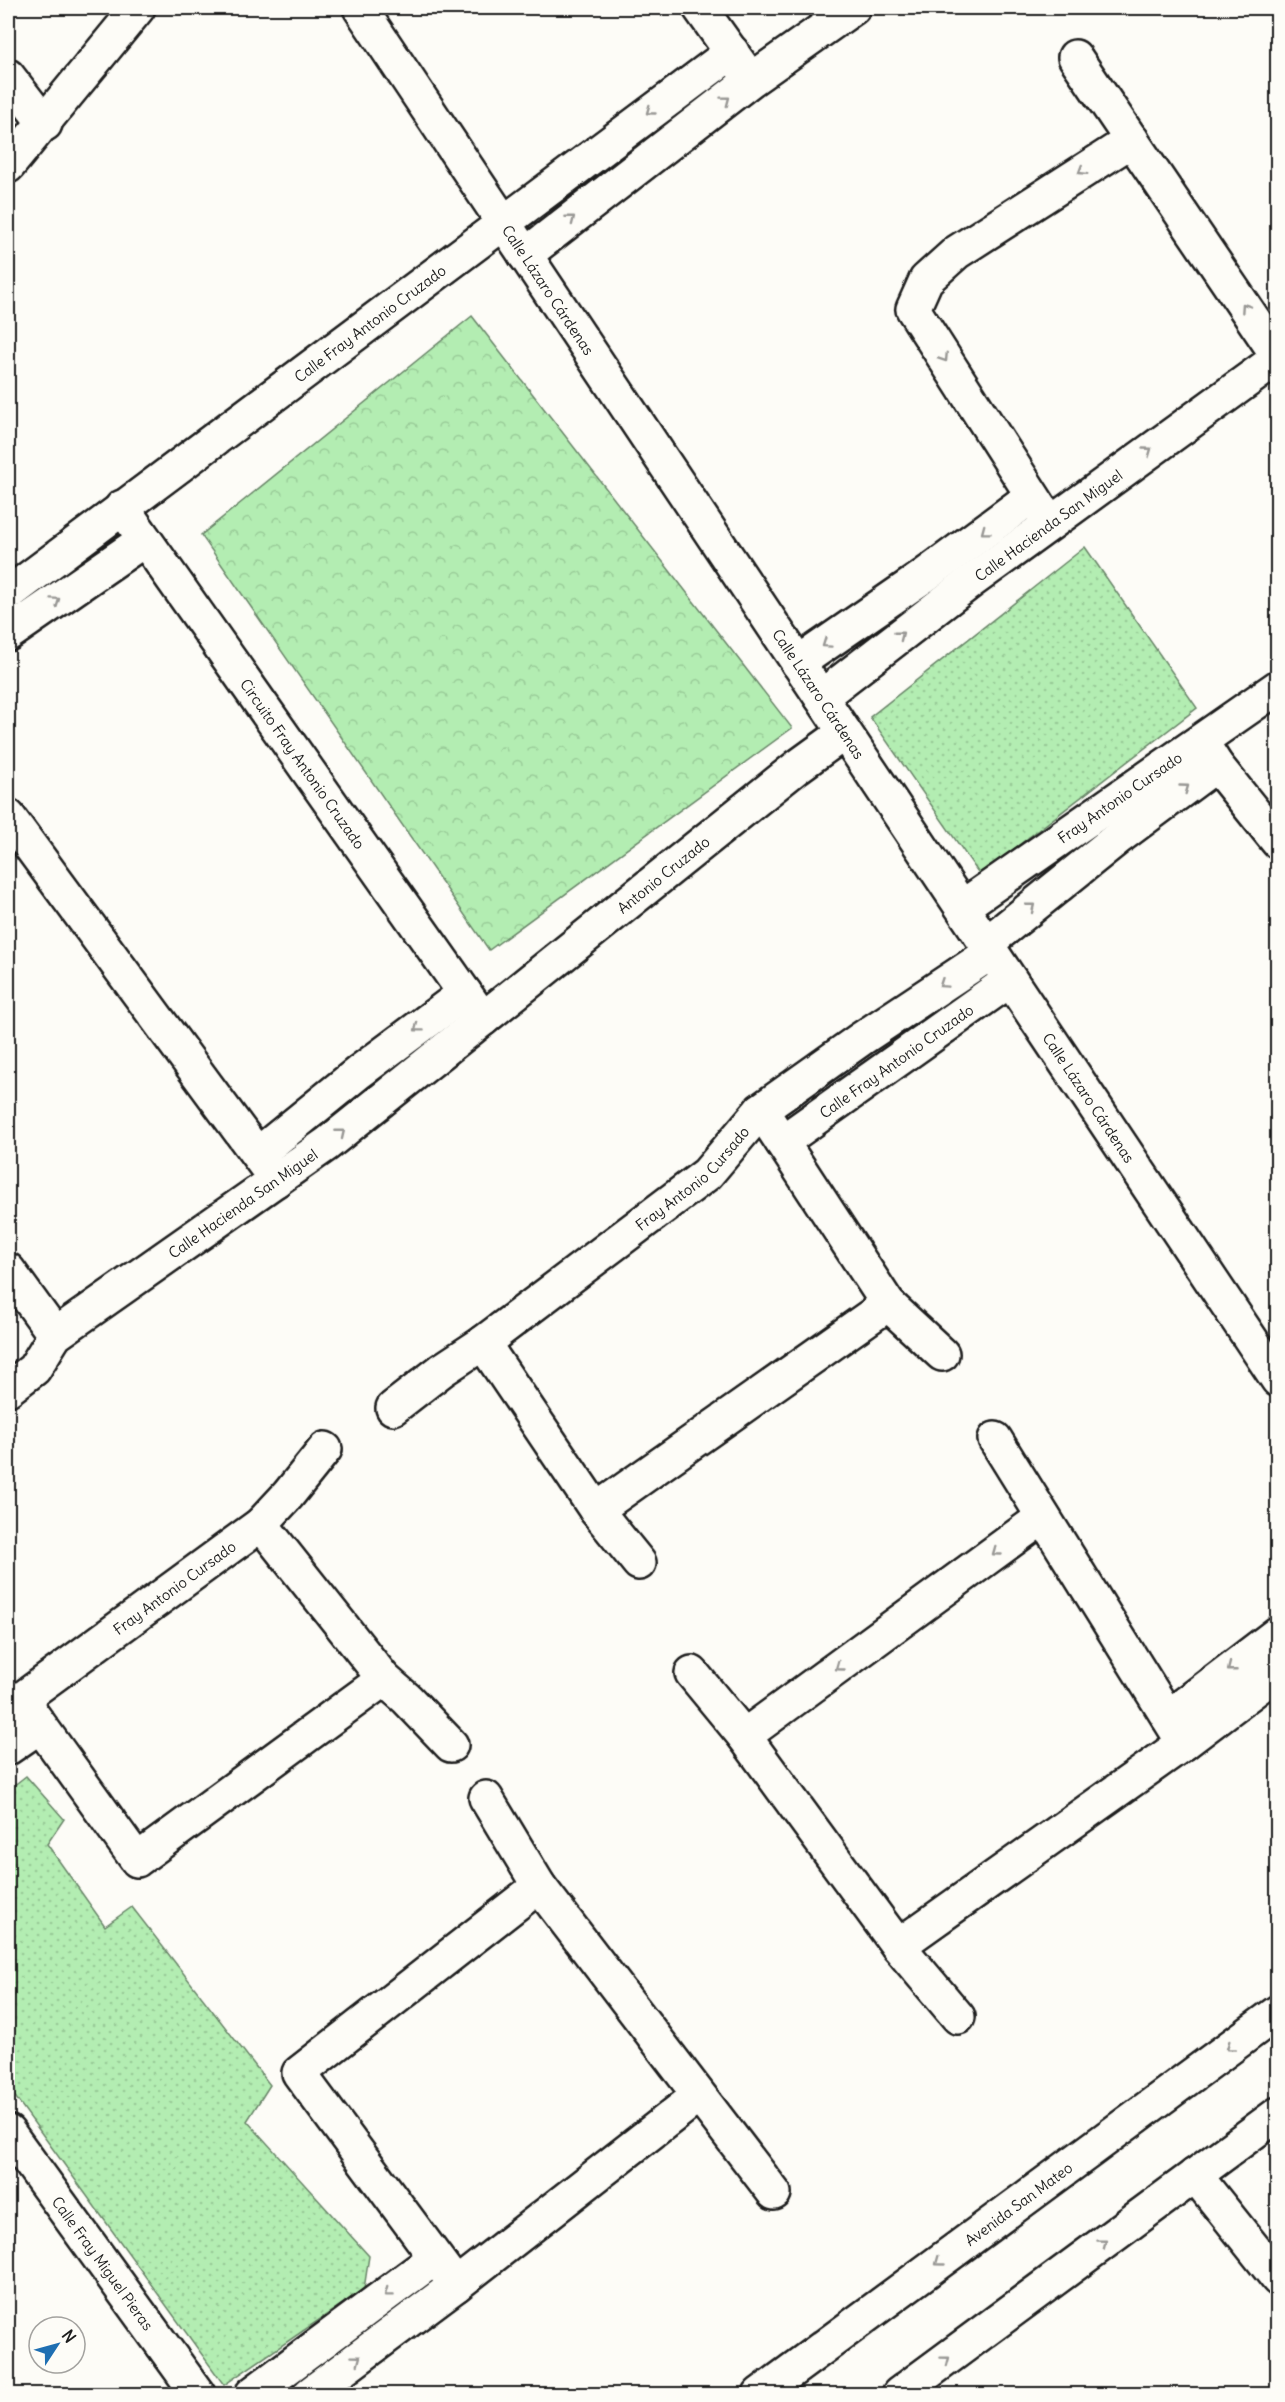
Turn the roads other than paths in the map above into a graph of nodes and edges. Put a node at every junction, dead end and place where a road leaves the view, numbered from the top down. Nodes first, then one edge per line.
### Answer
1 (138, 8) edge
2 (360, 8) edge
3 (700, 8) edge
4 (853, 8) edge
5 (732, 52) junction
6 (1075, 57) dead end
7 (8, 76) edge
8 (751, 81) junction
9 (45, 124) junction
10 (1132, 140) junction
11 (8, 166) edge
12 (503, 222) junction
13 (525, 255) junction
14 (1278, 357) edge
15 (1032, 495) junction
16 (122, 507) junction
17 (1050, 523) junction
18 (144, 540) junction
19 (8, 594) edge
20 (8, 634) edge
21 (798, 663) junction
22 (1278, 687) edge
23 (821, 697) junction
24 (844, 733) junction
25 (1208, 752) junction
26 (8, 816) edge
27 (1278, 842) edge
28 (962, 907) junction
29 (989, 948) junction
30 (1010, 980) junction
31 (474, 1006) junction
32 (761, 1110) junction
33 (782, 1142) junction
34 (267, 1167) junction
35 (8, 1270) edge
36 (888, 1304) junction
37 (55, 1335) junction
38 (483, 1343) junction
39 (942, 1354) dead end
40 (1278, 1380) edge
41 (8, 1389) edge
42 (393, 1408) dead end
43 (995, 1439) dead end
44 (325, 1449) dead end
45 (596, 1510) junction
46 (1043, 1517) junction
47 (261, 1524) junction
48 (639, 1563) dead end
49 (1278, 1633) edge
50 (1278, 1672) edge
51 (692, 1673) dead end
52 (384, 1679) junction
53 (14, 1704) edge
54 (40, 1725) junction
55 (1176, 1730) junction
56 (744, 1736) junction
57 (451, 1745) dead end
58 (8, 1748) edge
59 (486, 1798) dead end
60 (539, 1886) junction
61 (898, 1946) junction
62 (1278, 2012) edge
63 (958, 2017) dead end
64 (698, 2096) junction
65 (1278, 2114) edge
66 (8, 2132) edge
67 (1195, 2175) junction
68 (774, 2193) dead end
69 (435, 2258) junction
70 (1278, 2279) edge
71 (456, 2285) junction
72 (198, 2394) edge
73 (252, 2394) edge
74 (310, 2394) edge
75 (760, 2394) edge
76 (899, 2394) edge

1 - 9 street
2 - 12 street, Calle Lázaro Cárdenas
3 - 5 street
4 - 8 street
5 - 8 street
5 -> 12 street, Calle Fray Antonio Cruzado
6 - 10 street
7 - 9 street
13 -> 8 street
9 - 11 street
14 -> 10 street
10 -> 15 street
12 - 13 street, Calle Lázaro Cárdenas
12 - 16 street, Calle Fray Antonio Cruzado
13 - 21 street, Calle Lázaro Cárdenas
17 -> 14 street, Calle Hacienda San Miguel
15 - 17 street
15 -> 21 street
16 - 18 street, Circuito Fray Antonio Cruzado
16 - 19 street, Calle Fray Antonio Cruzado
23 -> 17 street, Calle Hacienda San Miguel
20 -> 18 street
18 - 31 street, Circuito Fray Antonio Cruzado
21 - 23 street, Calle Lázaro Cárdenas
22 - 25 street, Fray Antonio Cursado
23 - 24 street, Calle Lázaro Cárdenas
24 - 28 street, Calle Lázaro Cárdenas
24 - 31 street, Antonio Cruzado
25 - 27 street
25 - 28 street, Fray Antonio Cursado
29 -> 25 street, Fray Antonio Cursado
26 - 34 street
28 - 29 street, Calle Lázaro Cárdenas
29 - 30 street, Calle Lázaro Cárdenas
29 -> 32 street, Fray Antonio Cursado
30 - 33 street, Calle Fray Antonio Cruzado
30 - 40 street, Calle Lázaro Cárdenas
31 - 34 street, Calle Hacienda San Miguel
32 - 33 street
32 - 38 street, Fray Antonio Cursado
33 - 36 street
34 - 37 street, Calle Hacienda San Miguel
35 - 37 street
36 - 39 street
36 - 45 street
37 - 41 street, Calle Hacienda San Miguel
38 - 42 street, Fray Antonio Cursado
38 - 45 street
43 - 46 street
44 - 47 street, Fray Antonio Cursado
45 - 48 street
46 - 55 street
46 -> 56 street
47 - 52 street
47 - 53 street, Fray Antonio Cursado
49 -> 55 street
50 - 55 street
51 - 56 street
52 - 54 street
52 - 57 street
53 - 54 street
54 - 58 street
55 - 61 street
56 - 61 street
59 - 60 street
60 - 64 street
60 - 69 street
61 - 63 street
62 -> 75 street, Avenida San Mateo
64 - 68 street
64 - 71 street
65 - 67 street
66 - 72 street, Calle Fray Miguel Pieras
67 - 70 street
76 -> 67 street
69 - 71 street
69 -> 73 street
74 -> 71 street

